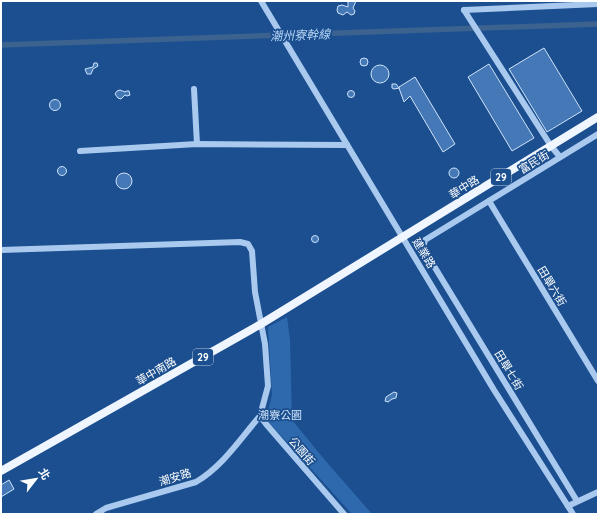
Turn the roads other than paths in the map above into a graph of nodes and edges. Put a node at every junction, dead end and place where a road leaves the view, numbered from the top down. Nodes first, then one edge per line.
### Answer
1 (261, 1) edge
2 (598, 4) edge
3 (194, 89) dead end
4 (598, 117) edge
5 (598, 134) edge
6 (197, 144) junction
7 (347, 144) junction
8 (552, 146) junction
9 (80, 151) dead end
10 (560, 157) junction
11 (489, 201) junction
12 (403, 237) junction
13 (423, 248) joint
14 (1, 250) edge
15 (261, 324) junction
16 (598, 381) edge
17 (260, 416) junction
18 (1, 471) edge
19 (598, 492) edge
20 (577, 501) junction
21 (568, 506) junction
22 (96, 514) edge
23 (344, 514) edge
24 (573, 514) edge

1 - 7 street, 建業路
2 - 8 street
3 - 6 street
4 - 8 main road, 華中路 / 29
5 - 10 street, 富民街
6 - 7 street
6 - 9 street
7 - 12 street, 建業路
8 - 10 street
8 - 12 main road, 華中路 / 29
10 - 11 street, 富民街
11 - 13 street, 富民街
11 - 16 street, 田單六街
12 - 15 main road, 華中南路 / 29
12 - 21 street, 建業路
13 - 20 street, 田單七街
14 - 15 street
15 - 17 street
15 - 18 main road, 華中南路 / 29
17 - 22 street, 潮安路
17 - 23 street, 公園街
19 - 20 street
20 - 21 street
21 - 24 street, 建業路

